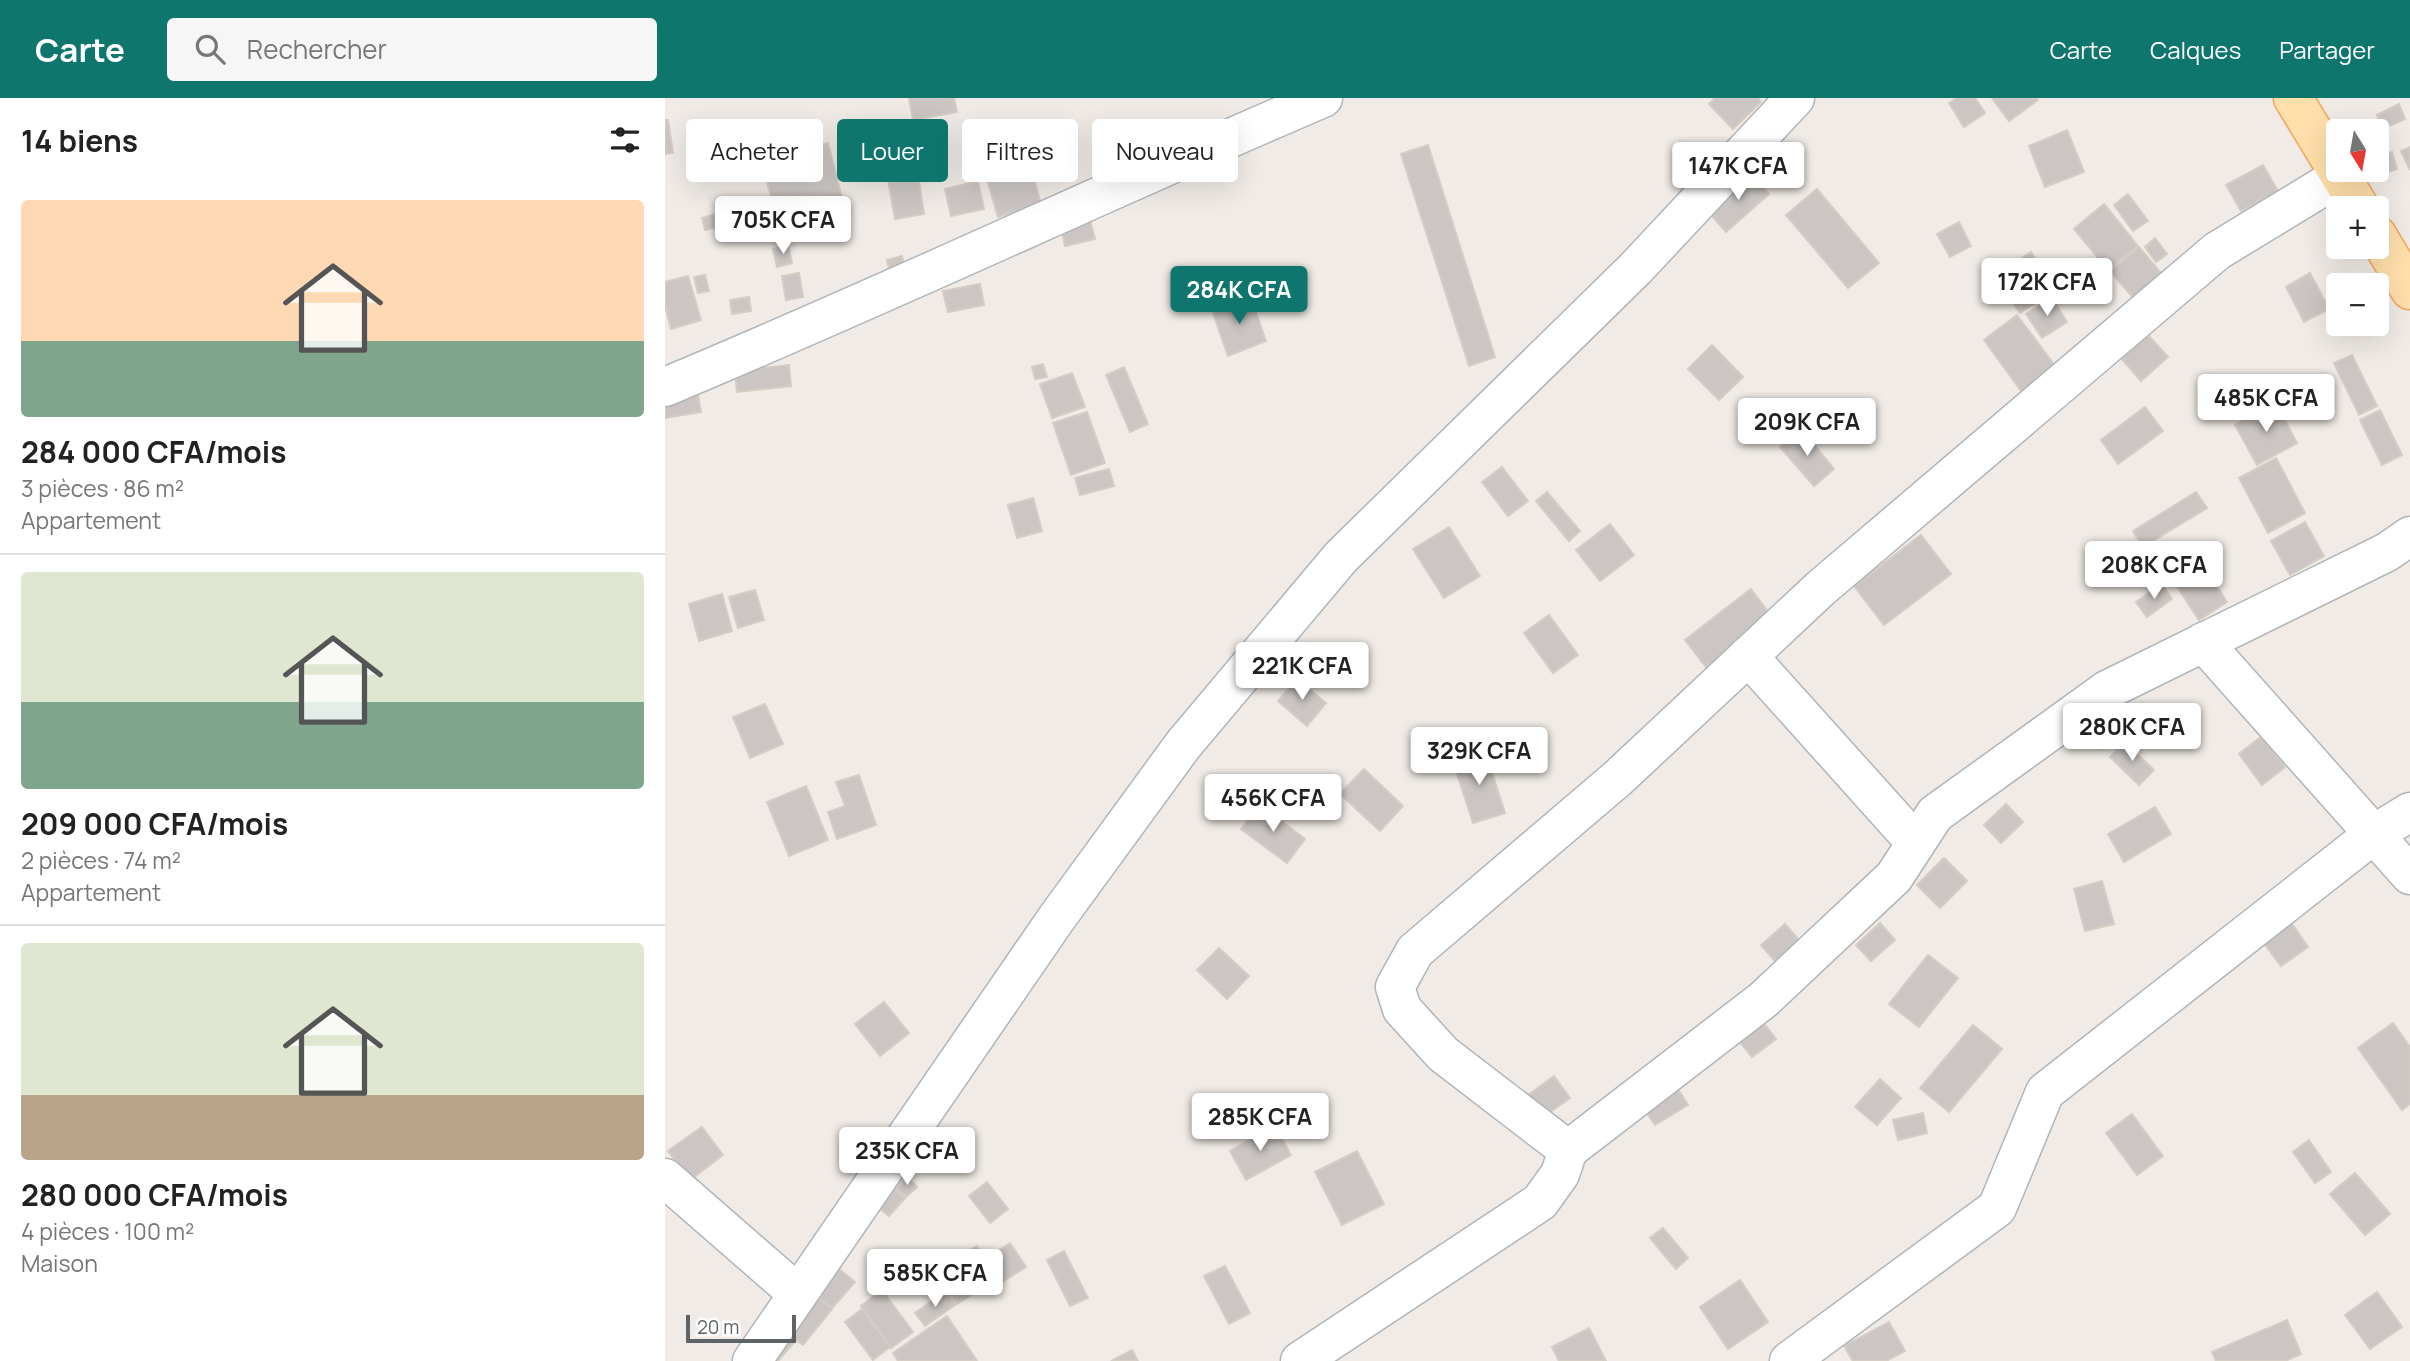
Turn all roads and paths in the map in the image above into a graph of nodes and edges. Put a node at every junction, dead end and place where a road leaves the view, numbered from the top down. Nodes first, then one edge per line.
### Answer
1 (1323, 98) edge
2 (1795, 98) edge
3 (2293, 98) edge
4 (2326, 153) edge
5 (2330, 182) edge
6 (2389, 255) edge
7 (2410, 290) edge
8 (665, 387) edge
9 (2410, 537) edge
10 (2203, 642) junction
11 (1748, 656) junction
12 (2410, 812) edge
13 (2374, 834) junction
14 (1916, 843) junction
15 (2410, 875) edge
16 (1568, 1150) junction
17 (665, 1178) edge
18 (798, 1294) junction
19 (752, 1361) edge
20 (1300, 1361) edge
21 (1789, 1361) edge

1 - 8 street
2 - 18 street
3 - 4 main road
5 - 11 street
6 - 7 main road
9 - 10 street
10 - 13 street
10 - 14 street
11 - 14 street
11 - 16 street
12 - 13 street
13 - 15 street
13 - 21 street
14 - 16 street
16 - 20 street
17 - 18 street
18 - 19 street

